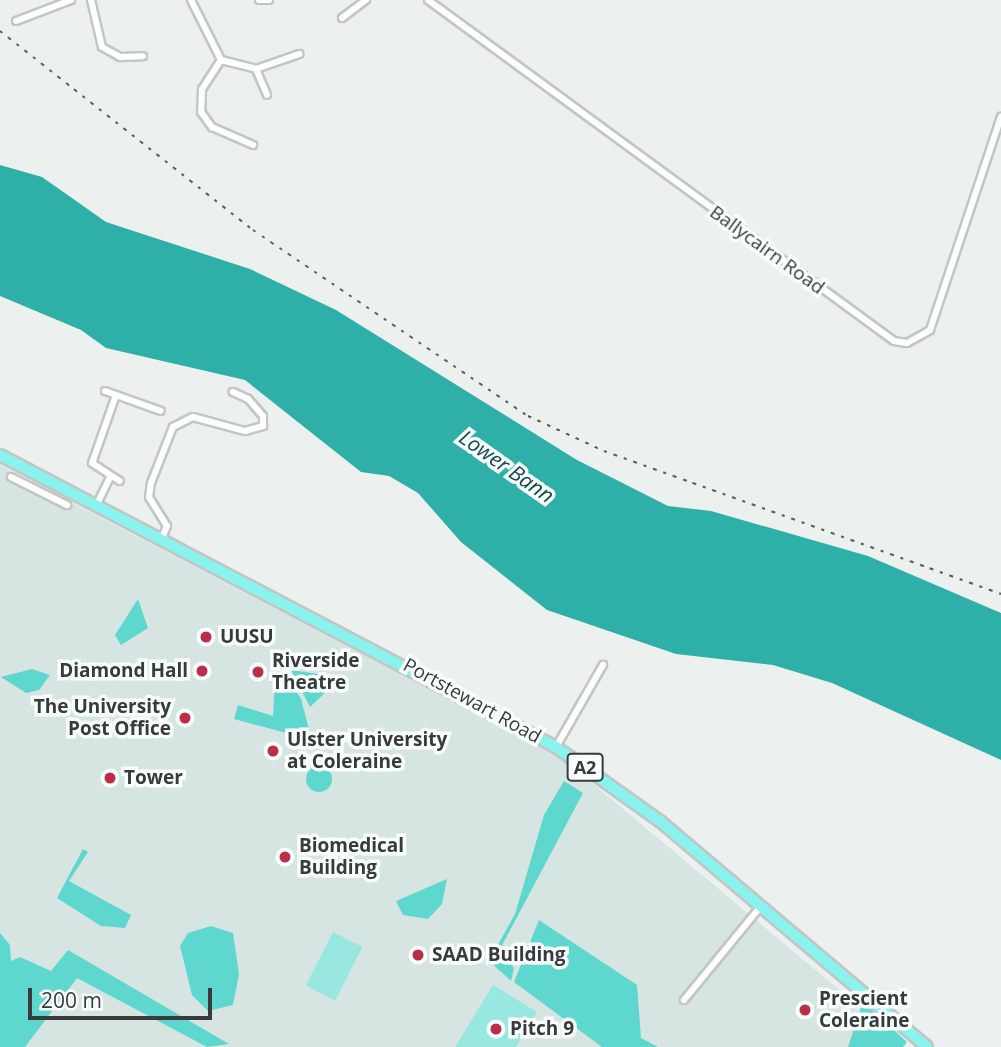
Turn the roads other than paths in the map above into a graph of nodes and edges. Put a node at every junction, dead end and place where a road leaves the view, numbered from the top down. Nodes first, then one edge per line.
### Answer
1 (72, 0) edge
2 (91, 0) edge
3 (191, 0) edge
4 (259, 0) edge
5 (269, 0) edge
6 (366, 0) edge
7 (433, 1) edge
8 (342, 18) dead end
9 (16, 21) dead end
10 (299, 54) dead end
11 (143, 56) dead end
12 (221, 60) junction
13 (256, 69) junction
14 (267, 95) dead end
15 (1001, 117) edge
16 (253, 145) dead end
17 (105, 391) dead end
18 (233, 393) dead end
19 (116, 395) junction
20 (161, 411) dead end
21 (0, 456) edge
22 (11, 477) dead end
23 (110, 477) junction
24 (120, 481) dead end
25 (97, 504) junction
26 (67, 505) dead end
27 (162, 538) junction
28 (603, 665) dead end
29 (555, 747) junction
30 (760, 907) junction
31 (684, 1000) dead end
32 (913, 1042) edge
33 (927, 1047) edge

1 - 9 street
2 - 11 street
3 - 12 street
4 - 5 street
6 - 8 street
7 - 15 street, Ballycairn Road
10 - 13 street
12 - 13 street
12 - 16 street
13 - 14 street
17 - 19 street
18 - 27 street
19 - 20 street
19 - 23 street
21 - 25 main road, Portstewart Road / A2
22 - 26 street
23 - 24 street
23 - 25 street
25 - 27 main road, Portstewart Road / A2
27 - 29 main road, Portstewart Road / A2
28 - 29 street
29 - 30 main road, Portstewart Road / A2
30 - 31 street
30 - 32 main road, Portstewart Road / A2
32 - 33 main road, Portstewart Road / A2

